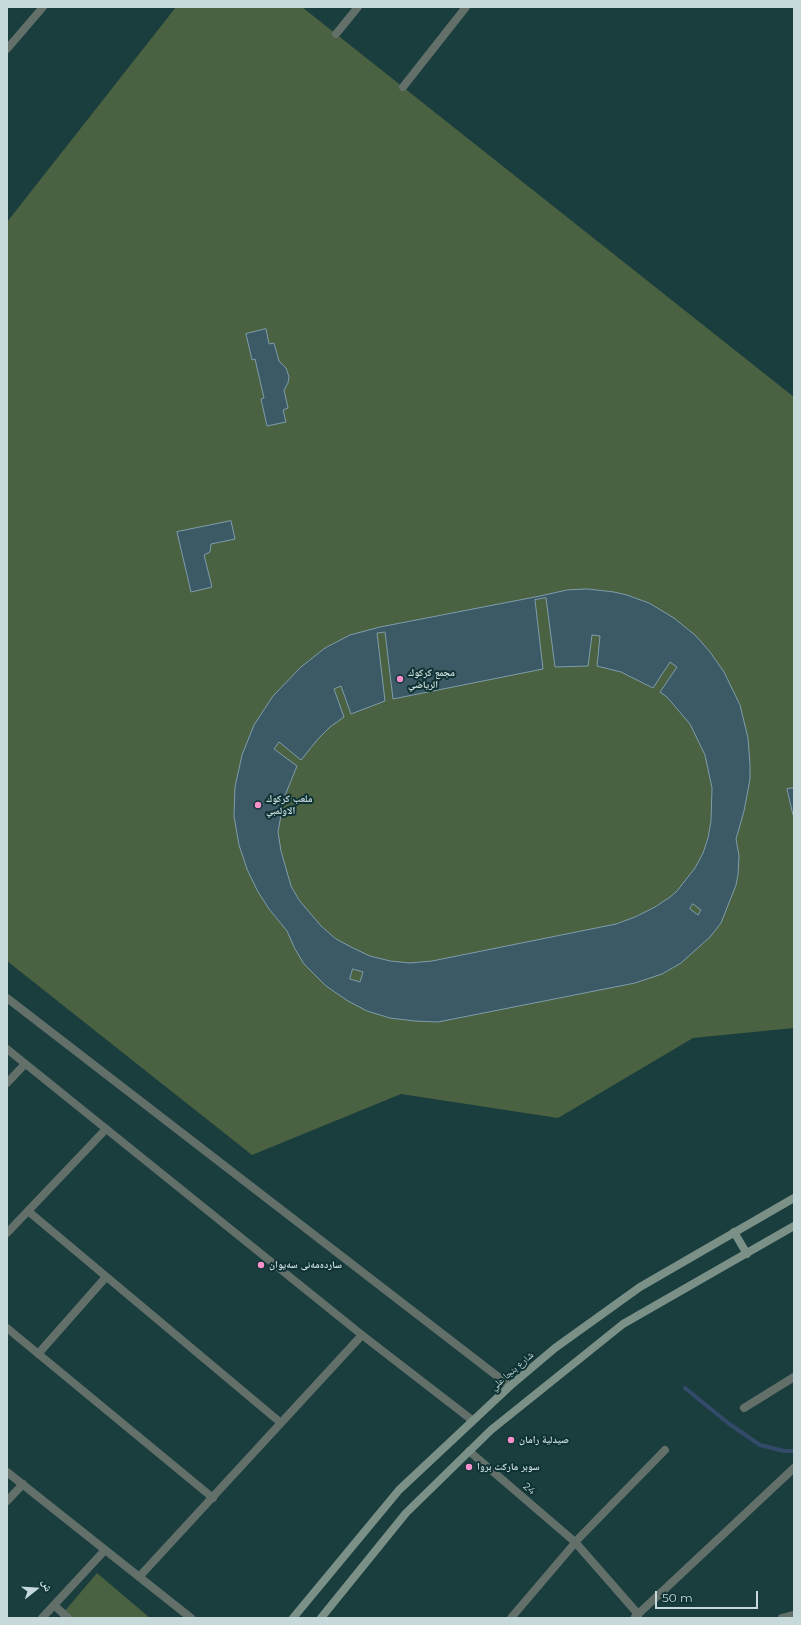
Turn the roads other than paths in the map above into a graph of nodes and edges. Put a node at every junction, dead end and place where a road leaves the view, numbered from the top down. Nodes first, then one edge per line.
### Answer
1 (43, 7) edge
2 (358, 7) edge
3 (466, 7) edge
4 (336, 34) dead end
5 (7, 49) edge
6 (403, 87) dead end
7 (7, 998) edge
8 (7, 1049) edge
9 (25, 1064) junction
10 (7, 1083) edge
11 (106, 1129) junction
12 (794, 1198) edge
13 (28, 1211) junction
14 (794, 1226) edge
15 (734, 1232) junction
16 (7, 1233) edge
17 (747, 1254) junction
18 (106, 1277) junction
19 (7, 1328) edge
20 (362, 1335) junction
21 (38, 1354) junction
22 (794, 1377) edge
23 (510, 1386) junction
24 (744, 1408) dead end
25 (472, 1420) junction
26 (281, 1423) junction
27 (665, 1450) dead end
28 (469, 1451) junction
29 (794, 1468) edge
30 (7, 1472) edge
31 (23, 1484) junction
32 (213, 1498) junction
33 (7, 1501) edge
34 (575, 1542) junction
35 (105, 1550) junction
36 (139, 1577) junction
37 (54, 1605) junction
38 (794, 1615) edge
39 (637, 1617) edge
40 (42, 1618) edge
41 (68, 1618) edge
42 (191, 1618) edge
43 (293, 1618) edge
44 (321, 1618) edge
45 (511, 1618) edge
46 (782, 1618) edge

1 - 5 street
2 - 4 street
3 - 6 street
7 - 23 street
8 - 9 street
9 - 10 street
9 - 11 street
11 - 13 street
11 - 20 street
12 - 15 main road, شارع بنجا علي
13 - 16 street
13 - 18 street
14 - 17 main road
15 - 17 main road
15 - 23 main road, شارع بنجا علي
17 - 28 main road
18 - 21 street
18 - 26 street
19 - 21 street
20 - 25 street
20 - 26 street
21 - 32 street
22 - 24 street
23 - 25 main road, شارع بنجا علي
25 - 43 main road, شارع بنجا علي
26 - 32 street
27 - 34 street
28 - 34 street, 24
28 - 44 main road
29 - 39 street
30 - 31 street
31 - 33 street
31 - 35 street
32 - 36 street
34 - 39 street, 24
34 - 45 street
35 - 36 street
35 - 37 street
36 - 42 street
37 - 40 street
37 - 41 street
38 - 46 street

